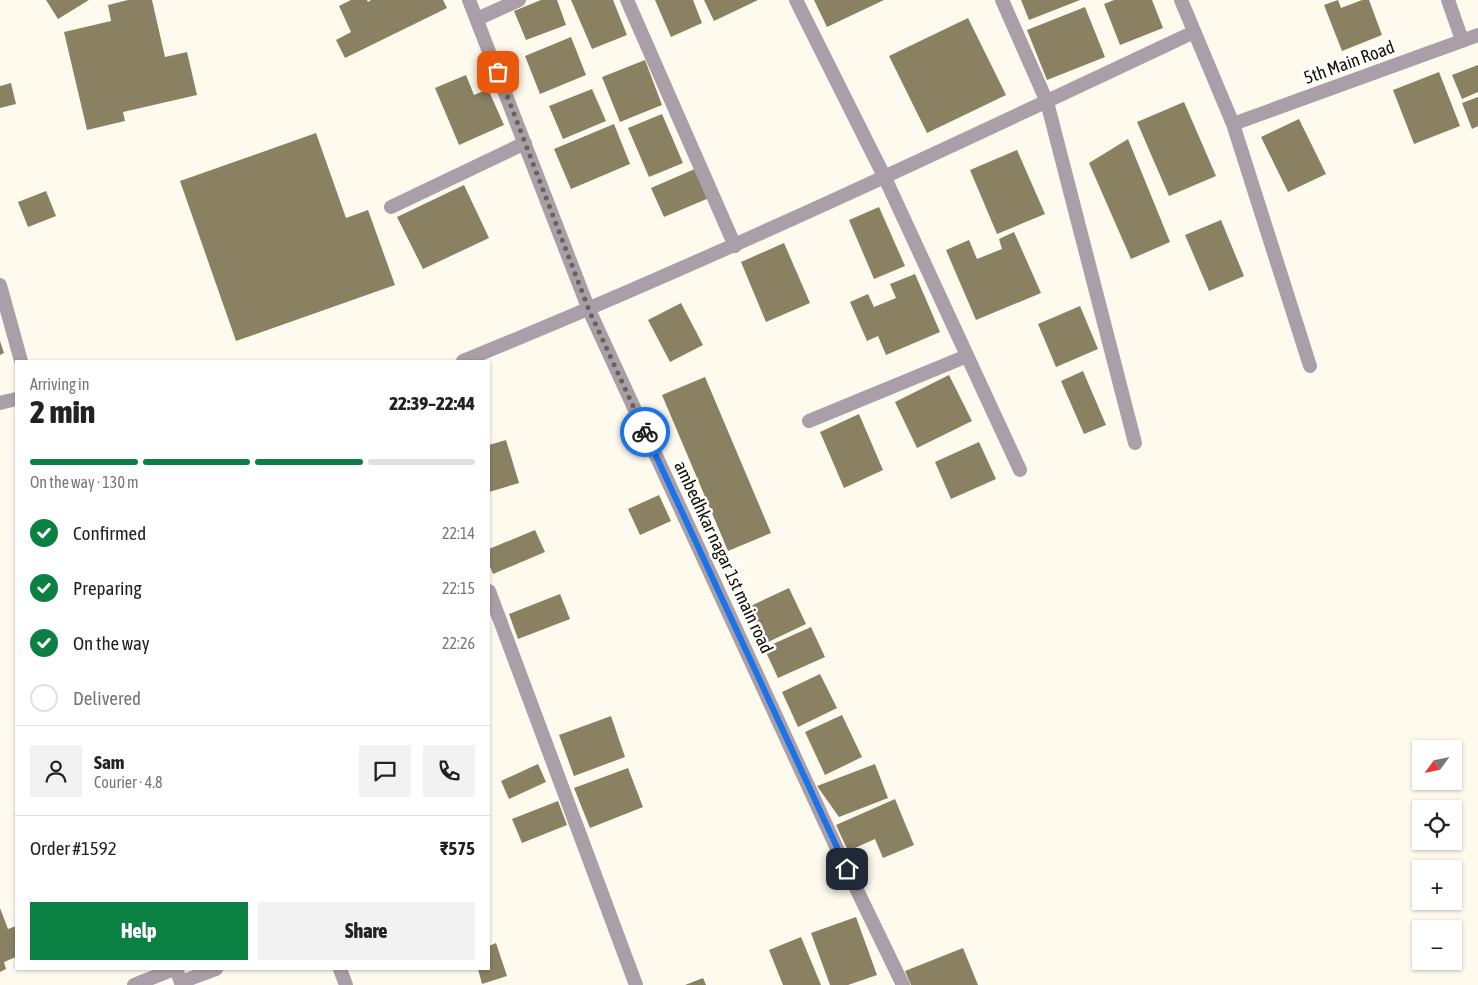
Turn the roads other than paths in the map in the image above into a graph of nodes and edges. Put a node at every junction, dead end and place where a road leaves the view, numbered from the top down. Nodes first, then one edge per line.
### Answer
1 (470, 0) edge
2 (519, 0) edge
3 (627, 0) edge
4 (796, 0) edge
5 (1002, 0) edge
6 (1181, 0) edge
7 (1448, 0) edge
8 (477, 20) junction
9 (1194, 32) junction
10 (1478, 34) edge
11 (1462, 40) junction
12 (1047, 102) junction
13 (1233, 124) junction
14 (525, 143) junction
15 (885, 178) junction
16 (391, 207) dead end
17 (735, 246) junction
18 (0, 285) edge
19 (589, 310) junction
20 (967, 356) junction
21 (21, 360) edge
22 (465, 360) edge
23 (1310, 366) dead end
24 (15, 399) edge
25 (0, 403) edge
26 (809, 421) dead end
27 (1135, 443) dead end
28 (1020, 470) dead end
29 (490, 594) edge
30 (211, 970) edge
31 (340, 970) edge
32 (178, 976) edge
33 (134, 985) edge
34 (346, 985) edge
35 (636, 985) edge
36 (903, 985) edge

1 - 8 street, ambedhkar nagar 1st main road
2 - 8 street
3 - 17 street
4 - 15 street
5 - 12 street
6 - 9 street
7 - 11 street
8 - 14 street, ambedhkar nagar 1st main road
9 - 12 street
9 - 13 street
10 - 11 street, 5th Main Road
11 - 13 street, 5th Main Road
12 - 15 street
12 - 27 street
13 - 23 street
14 - 16 street
14 - 19 street, ambedhkar nagar 1st main road
15 - 17 street
15 - 20 street
17 - 19 street
18 - 21 street
19 - 22 street
19 - 36 street, ambedhkar nagar 1st main road
20 - 26 street
20 - 28 street
24 - 25 street
29 - 35 street
30 - 32 street
31 - 34 street
32 - 33 street

